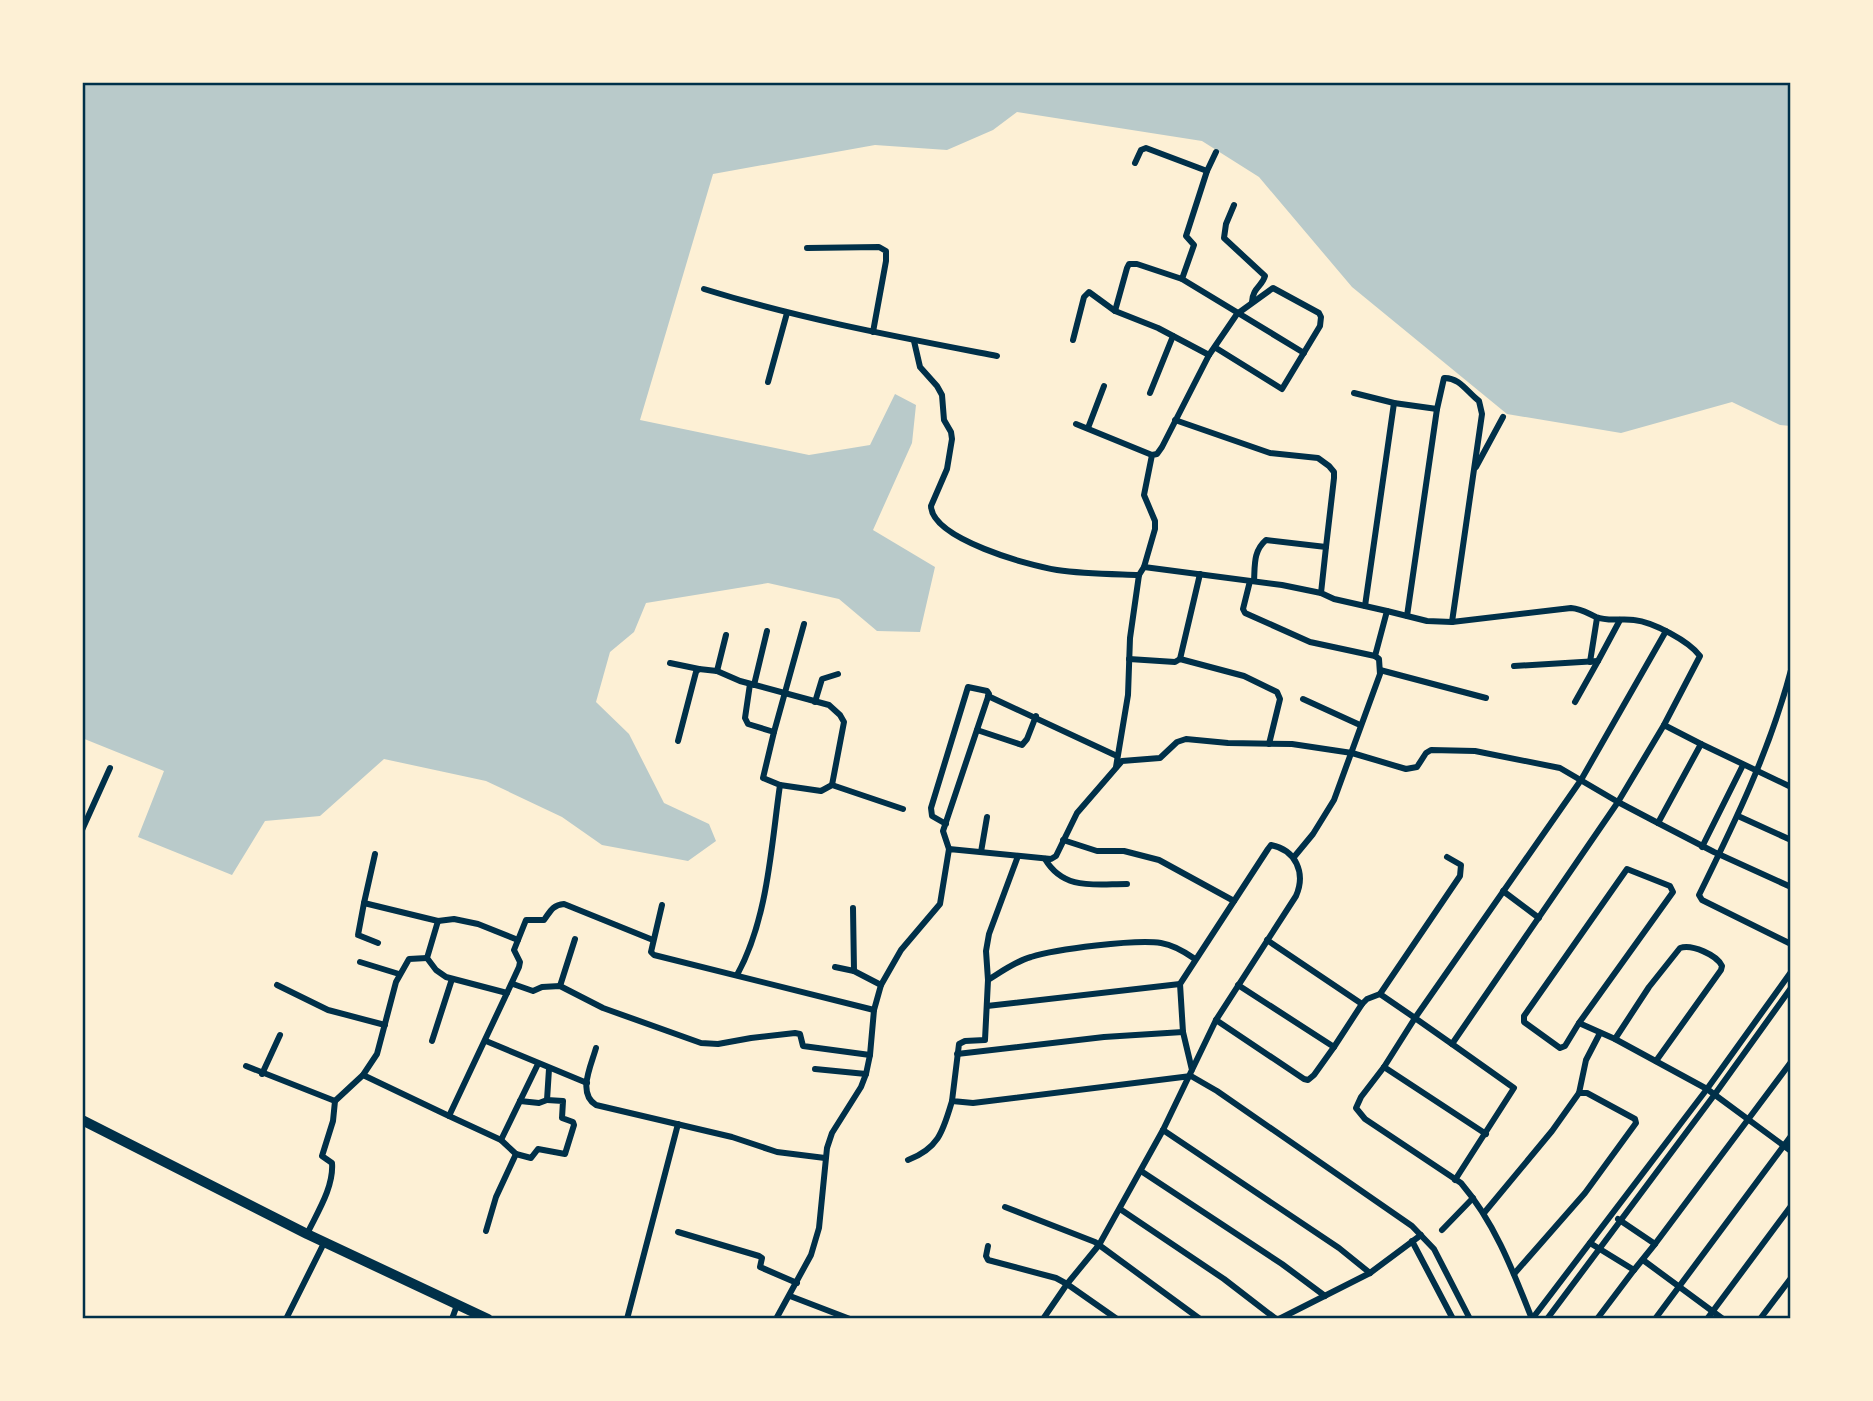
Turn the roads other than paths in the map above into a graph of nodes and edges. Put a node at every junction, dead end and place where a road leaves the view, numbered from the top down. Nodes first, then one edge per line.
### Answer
1 (1216, 152) dead end
2 (1135, 163) dead end
3 (1207, 171) junction
4 (1234, 205) dead end
5 (807, 248) dead end
6 (1182, 279) junction
7 (704, 289) dead end
8 (1252, 302) junction
9 (1115, 311) junction
10 (787, 313) junction
11 (1237, 314) junction
12 (873, 332) junction
13 (1173, 335) junction
14 (1073, 340) dead end
15 (914, 341) junction
16 (1216, 348) junction
17 (1304, 353) junction
18 (1209, 355) junction
19 (997, 356) dead end
20 (768, 382) dead end
21 (1104, 386) dead end
22 (1150, 393) dead end
23 (1354, 393) dead end
24 (1394, 403) junction
25 (1437, 409) junction
26 (1503, 417) dead end
27 (1175, 420) junction
28 (1076, 424) dead end
29 (1088, 428) junction
30 (1152, 455) junction
31 (1474, 473) junction
32 (1326, 547) junction
33 (1144, 567) junction
34 (1200, 574) junction
35 (1139, 575) junction
36 (1252, 581) junction
37 (1321, 593) junction
38 (1364, 606) junction
39 (1387, 611) junction
40 (1407, 616) junction
41 (1597, 618) junction
42 (1620, 620) junction
43 (1452, 622) junction
44 (804, 624) dead end
45 (766, 631) dead end
46 (1666, 631) junction
47 (726, 635) dead end
48 (1375, 656) junction
49 (1129, 659) junction
50 (1181, 659) junction
51 (1594, 662) junction
52 (670, 663) dead end
53 (1514, 666) dead end
54 (699, 669) junction
55 (1380, 670) junction
56 (1791, 670) edge
57 (718, 671) junction
58 (838, 674) dead end
59 (752, 685) junction
60 (784, 693) junction
61 (988, 696) junction
62 (1486, 698) dead end
63 (1303, 699) dead end
64 (815, 702) junction
65 (1575, 702) dead end
66 (1036, 716) junction
67 (1664, 724) junction
68 (1360, 725) junction
69 (977, 730) junction
70 (774, 732) junction
71 (678, 741) dead end
72 (1269, 744) junction
73 (1701, 744) junction
74 (1352, 753) junction
75 (1117, 756) junction
76 (1743, 765) junction
77 (1116, 767) junction
78 (110, 768) dead end
79 (1757, 772) junction
80 (1581, 779) junction
81 (780, 785) junction
82 (832, 785) junction
83 (1791, 787) edge
84 (1618, 802) junction
85 (903, 809) dead end
86 (1738, 816) junction
87 (987, 817) dead end
88 (1658, 823) junction
89 (946, 824) junction
90 (82, 830) edge
91 (1063, 840) junction
92 (1791, 840) edge
93 (948, 849) junction
94 (1711, 851) junction
95 (981, 852) junction
96 (375, 854) dead end
97 (1018, 856) junction
98 (1294, 857) junction
99 (1447, 857) dead end
100 (1045, 859) junction
101 (1127, 884) dead end
102 (1791, 887) edge
103 (1503, 891) junction
104 (1234, 901) junction
105 (365, 903) junction
106 (662, 905) dead end
107 (853, 908) dead end
108 (1539, 918) junction
109 (438, 921) junction
110 (575, 939) dead end
111 (518, 940) junction
112 (653, 940) junction
113 (1267, 940) junction
114 (378, 943) dead end
115 (1791, 944) edge
116 (427, 958) junction
117 (1195, 960) junction
118 (360, 962) dead end
119 (835, 967) dead end
120 (854, 971) junction
121 (1791, 972) edge
122 (399, 974) junction
123 (737, 975) junction
124 (452, 979) junction
125 (988, 980) junction
126 (513, 984) junction
127 (1180, 984) junction
128 (277, 985) dead end
129 (881, 985) junction
130 (1238, 985) junction
131 (560, 986) junction
132 (1791, 988) edge
133 (507, 993) junction
134 (1380, 994) junction
135 (1362, 1004) junction
136 (987, 1006) junction
137 (874, 1010) junction
138 (1415, 1018) junction
139 (1216, 1020) junction
140 (1579, 1023) junction
141 (385, 1025) junction
142 (1593, 1030) junction
143 (1183, 1032) junction
144 (280, 1035) dead end
145 (1615, 1039) junction
146 (432, 1041) dead end
147 (486, 1041) junction
148 (1452, 1044) junction
149 (1335, 1047) junction
150 (596, 1048) dead end
151 (957, 1054) junction
152 (870, 1055) junction
153 (1656, 1061) junction
154 (1791, 1062) edge
155 (538, 1064) junction
156 (246, 1066) dead end
157 (1384, 1067) junction
158 (549, 1069) junction
159 (815, 1069) dead end
160 (1192, 1073) junction
161 (262, 1074) junction
162 (866, 1074) junction
163 (363, 1075) junction
164 (587, 1083) junction
165 (1707, 1089) junction
166 (1579, 1093) junction
167 (1715, 1094) junction
168 (547, 1100) junction
169 (335, 1101) junction
170 (520, 1101) junction
171 (952, 1101) junction
172 (449, 1116) junction
173 (82, 1120) edge
174 (1747, 1120) junction
175 (678, 1124) junction
176 (1163, 1130) junction
177 (1486, 1134) junction
178 (1791, 1136) edge
179 (501, 1140) junction
180 (1784, 1146) junction
181 (1791, 1151) edge
182 (516, 1154) junction
183 (825, 1158) junction
184 (908, 1160) dead end
185 (1141, 1171) junction
186 (1458, 1182) junction
187 (1473, 1198) junction
188 (1791, 1206) edge
189 (1005, 1207) dead end
190 (1120, 1209) junction
191 (1484, 1213) junction
192 (1611, 1214) junction
193 (1620, 1220) junction
194 (1442, 1230) dead end
195 (486, 1231) dead end
196 (678, 1232) dead end
197 (307, 1234) junction
198 (1426, 1239) junction
199 (324, 1242) junction
200 (1097, 1243) junction
201 (1590, 1243) junction
202 (1655, 1244) junction
203 (1416, 1245) junction
204 (988, 1246) dead end
205 (1600, 1249) junction
206 (1643, 1260) junction
207 (1634, 1270) junction
208 (1370, 1273) junction
209 (1514, 1274) junction
210 (1791, 1278) edge
211 (797, 1283) junction
212 (1066, 1283) junction
213 (1680, 1286) junction
214 (790, 1296) junction
215 (1325, 1296) junction
216 (457, 1305) junction
217 (1713, 1311) junction
218 (286, 1319) edge
219 (452, 1319) edge
220 (488, 1319) edge
221 (627, 1319) edge
222 (776, 1319) edge
223 (850, 1319) edge
224 (1042, 1319) edge
225 (1117, 1319) edge
226 (1200, 1319) edge
227 (1277, 1319) edge
228 (1453, 1319) edge
229 (1469, 1319) edge
230 (1532, 1319) edge
231 (1547, 1319) edge
232 (1597, 1319) edge
233 (1655, 1319) edge
234 (1707, 1319) edge
235 (1723, 1319) edge
236 (1760, 1319) edge

1 - 3 street
2 - 3 street
3 - 6 street
4 - 8 street
5 - 12 street
6 - 9 street
6 - 11 street
7 - 10 street
8 - 11 street
8 - 17 street
9 - 13 street
9 - 14 street
10 - 12 street
10 - 20 street
11 - 16 street
11 - 17 street
12 - 15 street
13 - 18 street
13 - 22 street
15 - 19 street
15 - 35 street
16 - 17 street
16 - 18 street
18 - 27 street
21 - 29 street
23 - 24 street
24 - 25 street
24 - 38 street
25 - 31 street
25 - 40 street
26 - 31 street
27 - 30 street
27 - 32 street
28 - 29 street
29 - 30 street
30 - 33 street
31 - 43 street
32 - 36 street
32 - 37 street
33 - 34 street
33 - 35 street
34 - 36 street
34 - 50 street
35 - 49 street
36 - 37 street
36 - 48 street
37 - 38 street
38 - 39 street
39 - 40 street
39 - 48 street
40 - 43 street
41 - 42 street
41 - 43 street
41 - 51 street
42 - 46 street
42 - 51 street
44 - 60 street
45 - 59 street
46 - 67 street
46 - 80 street
47 - 57 street
48 - 55 street
49 - 50 street
49 - 75 street
50 - 72 street
51 - 53 street
51 - 65 street
52 - 54 street
54 - 57 street
54 - 71 street
55 - 62 street
55 - 68 street
56 - 79 street
57 - 59 street
58 - 64 street
59 - 60 street
59 - 70 street
60 - 64 street
60 - 70 street
61 - 66 street
61 - 69 street
61 - 89 street
63 - 68 street
64 - 82 street
66 - 69 street
66 - 75 street
67 - 73 street
67 - 84 street
68 - 74 street
69 - 89 street
70 - 81 street
72 - 74 street
72 - 77 street
73 - 76 street
73 - 88 street
74 - 80 street
74 - 98 street
75 - 77 street
76 - 79 street
76 - 94 street
77 - 91 street
78 - 90 street
79 - 83 street
79 - 86 street
80 - 84 street
80 - 103 street
81 - 82 street
81 - 123 street
82 - 85 street
84 - 88 street
84 - 108 street
86 - 92 street
86 - 94 street
87 - 95 street
88 - 94 street
89 - 93 street
91 - 100 street
91 - 104 street
93 - 95 street
93 - 129 street
94 - 102 street
94 - 115 street
95 - 97 street
96 - 105 street
97 - 100 street
97 - 125 street
98 - 104 street
98 - 113 street
99 - 134 street
100 - 101 street
103 - 108 street
103 - 138 street
104 - 117 street
105 - 109 street
105 - 114 street
106 - 112 street
107 - 120 street
108 - 148 street
109 - 111 street
109 - 116 street
110 - 131 street
111 - 112 street
111 - 126 street
112 - 123 street
113 - 130 street
113 - 135 street
116 - 122 street
116 - 124 street
117 - 125 street
117 - 127 street
118 - 122 street
119 - 120 street
120 - 129 street
121 - 165 street
122 - 141 street
123 - 137 street
124 - 133 street
124 - 146 street
125 - 136 street
126 - 131 street
126 - 133 street
127 - 136 street
127 - 143 street
128 - 141 street
129 - 137 street
130 - 139 street
130 - 149 street
131 - 152 street
132 - 167 street
133 - 147 street
134 - 135 street
134 - 138 street
135 - 149 street
136 - 151 street
137 - 152 street
138 - 148 street
138 - 157 street
139 - 149 street
139 - 160 street
140 - 140 street
140 - 142 street
141 - 163 street
142 - 145 street
142 - 166 street
143 - 151 street
143 - 160 street
144 - 161 street
145 - 153 street
145 - 153 street
147 - 155 street
147 - 172 street
148 - 177 street
150 - 164 street
151 - 171 street
152 - 162 street
153 - 165 street
154 - 174 street
155 - 158 street
155 - 170 street
156 - 161 street
157 - 177 street
157 - 186 street
158 - 164 street
158 - 168 street
159 - 162 street
160 - 171 street
160 - 176 street
160 - 198 street
161 - 169 street
162 - 183 street
163 - 169 street
163 - 172 street
164 - 175 street
165 - 167 street
165 - 192 street
166 - 191 street
166 - 209 street
167 - 174 street
167 - 193 street
168 - 170 street
168 - 182 street
169 - 197 street
170 - 179 street
171 - 184 street
172 - 179 street
173 - 197 main road
174 - 180 street
174 - 202 street
175 - 183 street
175 - 221 street
176 - 185 street
176 - 208 street
177 - 186 street
178 - 180 street
179 - 182 street
180 - 181 street
180 - 213 street
182 - 195 street
183 - 211 street
185 - 190 street
185 - 215 street
186 - 187 street
187 - 191 street
187 - 194 street
188 - 217 street
189 - 200 street
190 - 200 street
190 - 227 street
191 - 209 street
192 - 193 street
192 - 201 street
193 - 202 street
193 - 205 street
196 - 211 street
197 - 199 main road
198 - 203 street
198 - 229 street
199 - 216 main road
199 - 218 street
200 - 212 street
200 - 226 street
201 - 205 street
201 - 230 street
202 - 206 street
203 - 208 street
203 - 228 street
204 - 212 street
205 - 207 street
205 - 231 street
206 - 207 street
206 - 213 street
207 - 232 street
208 - 215 street
209 - 230 street
210 - 236 street
211 - 214 street
212 - 224 street
212 - 225 street
213 - 217 street
213 - 233 street
214 - 222 street
214 - 223 street
215 - 227 street
216 - 219 street
216 - 220 main road
217 - 234 street
217 - 235 street

